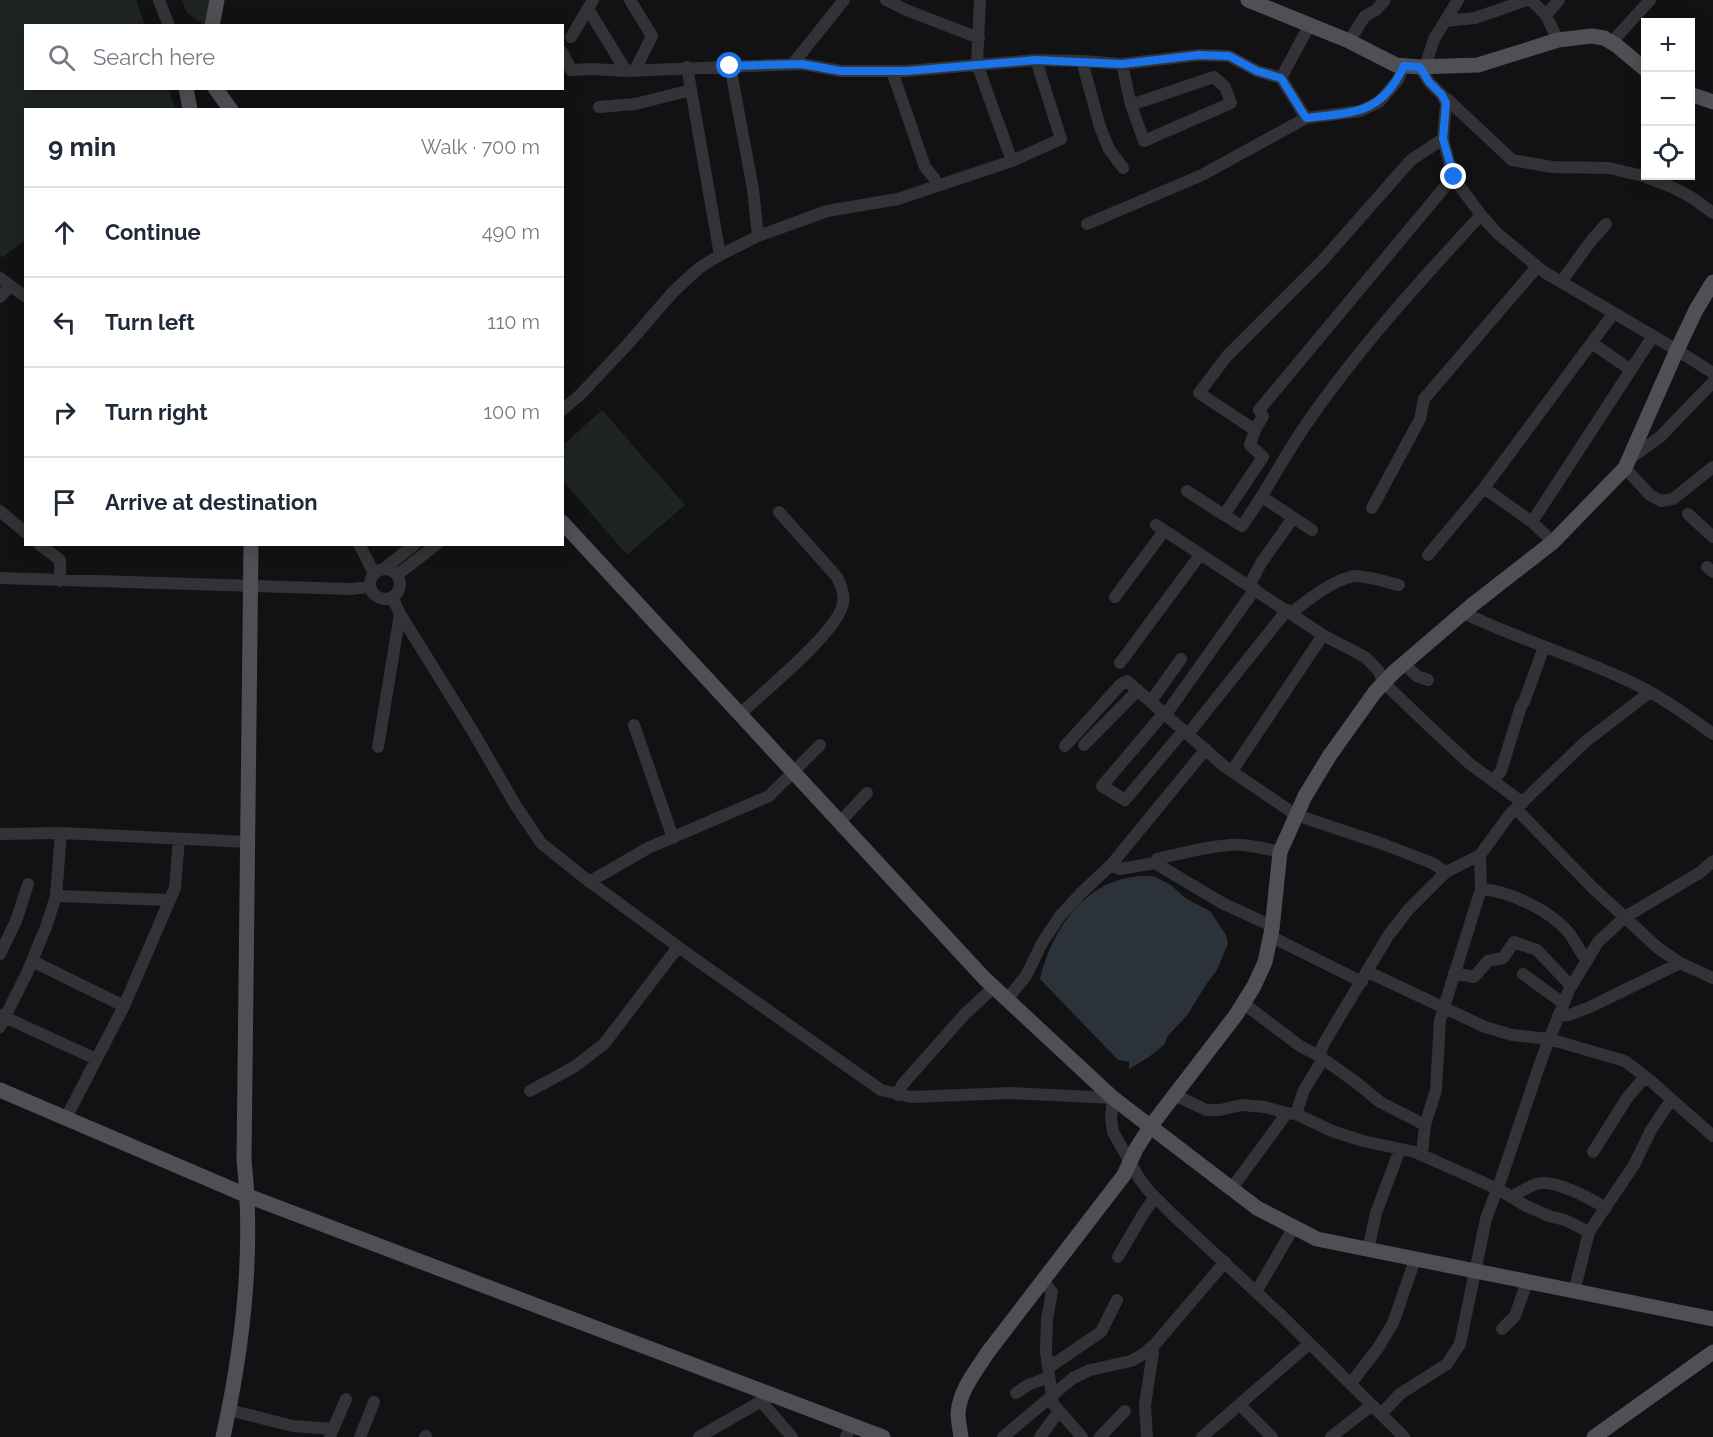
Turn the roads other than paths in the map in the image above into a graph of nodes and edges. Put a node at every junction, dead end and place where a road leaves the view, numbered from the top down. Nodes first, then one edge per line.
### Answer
1 (159, 0) edge
2 (217, 0) edge
3 (630, 0) edge
4 (844, 0) edge
5 (886, 0) edge
6 (980, 0) edge
7 (1248, 0) edge
8 (1385, 0) edge
9 (1529, 0) edge
10 (1559, 0) edge
11 (1650, 0) edge
12 (1453, 2) edge
13 (591, 4) edge
14 (1546, 15) junction
15 (1445, 21) junction
16 (168, 24) edge
17 (212, 24) edge
18 (1309, 26) junction
19 (571, 37) dead end
20 (978, 38) junction
21 (1558, 40) junction
22 (1349, 41) junction
23 (1612, 42) junction
24 (564, 56) edge
25 (1036, 60) junction
26 (1082, 61) junction
27 (977, 64) junction
28 (1122, 64) junction
29 (792, 65) junction
30 (730, 66) junction
31 (1404, 66) junction
32 (1641, 66) edge
33 (1422, 67) junction
34 (687, 68) junction
35 (630, 71) junction
36 (892, 71) junction
37 (1281, 78) junction
38 (186, 90) edge
39 (216, 90) edge
40 (691, 90) junction
41 (1695, 96) edge
42 (1444, 99) junction
43 (1713, 102) edge
44 (1131, 105) junction
45 (599, 107) dead end
46 (190, 108) edge
47 (230, 108) edge
48 (1306, 118) junction
49 (1443, 139) junction
50 (1012, 161) junction
51 (1124, 168) dead end
52 (1454, 177) junction
53 (937, 186) junction
54 (1713, 213) edge
55 (1480, 215) junction
56 (1088, 224) dead end
57 (1606, 224) dead end
58 (758, 236) junction
59 (720, 255) junction
60 (1537, 267) junction
61 (0, 278) edge
62 (1561, 282) junction
63 (1713, 282) edge
64 (10, 286) junction
65 (24, 296) edge
66 (0, 297) edge
67 (1613, 314) junction
68 (1653, 336) junction
69 (1593, 344) junction
70 (1677, 350) junction
71 (1631, 370) junction
72 (1713, 374) edge
73 (1713, 382) edge
74 (564, 408) edge
75 (1255, 430) junction
76 (1627, 464) junction
77 (1713, 467) edge
78 (1484, 488) junction
79 (1187, 491) dead end
80 (1262, 497) junction
81 (1372, 508) dead end
82 (0, 512) edge
83 (779, 512) dead end
84 (1688, 514) dead end
85 (1224, 515) junction
86 (1293, 518) junction
87 (1532, 522) junction
88 (564, 524) edge
89 (1312, 530) dead end
90 (24, 531) edge
91 (1713, 537) edge
92 (1553, 542) junction
93 (42, 546) edge
94 (251, 546) edge
95 (361, 546) edge
96 (412, 546) edge
97 (434, 546) edge
98 (1200, 555) junction
99 (1428, 555) dead end
100 (380, 570) junction
101 (397, 575) junction
102 (0, 578) edge
103 (60, 581) junction
104 (1399, 585) dead end
105 (250, 586) junction
106 (370, 587) junction
107 (1252, 587) junction
108 (392, 597) junction
109 (1115, 597) dead end
110 (1289, 611) junction
111 (1464, 613) junction
112 (400, 614) junction
113 (1323, 635) junction
114 (1544, 647) junction
115 (1181, 659) dead end
116 (1120, 663) dead end
117 (1404, 664) junction
118 (1428, 680) dead end
119 (1384, 683) junction
120 (1138, 690) junction
121 (1650, 692) junction
122 (1150, 701) junction
123 (740, 714) junction
124 (1165, 714) junction
125 (634, 725) dead end
126 (1186, 732) junction
127 (1713, 734) edge
128 (820, 745) dead end
129 (1084, 745) dead end
130 (1065, 746) dead end
131 (378, 747) dead end
132 (1206, 749) junction
133 (793, 771) junction
134 (1232, 771) junction
135 (1493, 781) junction
136 (867, 793) dead end
137 (1519, 806) junction
138 (1296, 815) junction
139 (840, 822) junction
140 (61, 833) junction
141 (0, 834) edge
142 (673, 838) junction
143 (178, 839) junction
144 (248, 842) junction
145 (1280, 852) junction
146 (1480, 855) junction
147 (1713, 861) edge
148 (1155, 863) junction
149 (1111, 865) junction
150 (1446, 872) junction
151 (589, 882) junction
152 (28, 884) dead end
153 (1481, 889) junction
154 (56, 896) junction
155 (170, 900) junction
156 (1625, 918) junction
157 (1271, 931) junction
158 (678, 946) junction
159 (0, 954) edge
160 (1587, 960) junction
161 (32, 961) junction
162 (1680, 963) junction
163 (1454, 973) junction
164 (1523, 974) dead end
165 (1365, 977) junction
166 (1713, 978) edge
167 (1571, 986) junction
168 (994, 987) junction
169 (1007, 999) junction
170 (1563, 1003) junction
171 (1243, 1004) junction
172 (124, 1006) junction
173 (1443, 1007) junction
174 (1558, 1016) junction
175 (2, 1020) edge
176 (1550, 1039) junction
177 (1321, 1057) junction
178 (96, 1059) junction
179 (1645, 1077) junction
180 (0, 1090) edge
181 (530, 1091) dead end
182 (898, 1095) junction
183 (1175, 1095) junction
184 (1113, 1098) junction
185 (1671, 1100) junction
186 (1292, 1114) junction
187 (66, 1118) junction
188 (1425, 1125) junction
189 (1150, 1127) junction
190 (1713, 1136) edge
191 (1400, 1149) junction
192 (1593, 1152) dead end
193 (1422, 1155) junction
194 (1131, 1161) junction
195 (1232, 1188) junction
196 (1498, 1189) junction
197 (248, 1196) junction
198 (1155, 1197) junction
199 (1511, 1197) junction
200 (1606, 1208) junction
201 (1294, 1227) junction
202 (1589, 1233) junction
203 (1368, 1250) junction
204 (1118, 1257) dead end
205 (1415, 1260) junction
206 (1225, 1262) junction
207 (1474, 1272) junction
208 (1043, 1281) junction
209 (1527, 1282) junction
210 (1256, 1292) junction
211 (1575, 1292) junction
212 (1117, 1300) dead end
213 (1713, 1319) edge
214 (1502, 1329) dead end
215 (1310, 1344) junction
216 (1152, 1347) junction
217 (1713, 1352) edge
218 (1049, 1373) junction
219 (1351, 1383) junction
220 (1016, 1393) dead end
221 (1052, 1394) junction
222 (764, 1395) junction
223 (346, 1399) dead end
224 (374, 1402) dead end
225 (1240, 1405) junction
226 (1376, 1409) junction
227 (229, 1410) junction
228 (1059, 1411) junction
229 (1125, 1411) dead end
230 (849, 1431) edge
231 (331, 1433) edge
232 (223, 1437) edge
233 (360, 1437) edge
234 (699, 1437) edge
235 (792, 1437) edge
236 (884, 1437) edge
237 (961, 1437) edge
238 (1003, 1437) edge
239 (1040, 1437) edge
240 (1082, 1437) edge
241 (1100, 1437) edge
242 (1147, 1437) edge
243 (1202, 1437) edge
244 (1272, 1437) edge
245 (1331, 1437) edge
246 (1404, 1437) edge
247 (1594, 1437) edge

1 - 16 street
2 - 17 main road
3 - 35 street
4 - 29 street
5 - 20 street
6 - 20 street
7 - 18 main road
8 - 22 street
9 - 14 street
9 - 15 street
10 - 14 street
11 - 23 street
12 - 15 street
13 - 19 street
13 - 35 street
14 - 21 street
15 - 33 street
18 - 22 main road
18 - 37 street
20 - 27 street
21 - 23 main road
21 - 33 main road
22 - 31 main road
23 - 32 main road
24 - 35 street
25 - 26 street
25 - 27 street
25 - 50 street
26 - 28 street
26 - 51 street
27 - 36 street
27 - 50 street
28 - 37 street
28 - 44 street
29 - 30 street
29 - 36 street
30 - 34 street
30 - 58 street
31 - 33 main road
31 - 48 street
33 - 42 street
34 - 35 street
34 - 40 street
36 - 53 street
37 - 48 street
38 - 46 main road
39 - 47 main road
40 - 45 street
40 - 59 street
41 - 43 main road
42 - 49 street
42 - 54 street
44 - 44 street
48 - 56 street
49 - 52 street
49 - 75 street
50 - 53 street
52 - 55 street
52 - 75 street
53 - 58 street
55 - 60 street
55 - 80 street
57 - 62 street
58 - 59 street
59 - 74 street
60 - 62 street
60 - 81 street
61 - 64 street
62 - 67 street
63 - 70 main road
64 - 65 street
64 - 66 street
67 - 68 street
67 - 69 street
68 - 70 street
68 - 71 street
69 - 71 street
69 - 78 street
70 - 72 street
70 - 76 main road
71 - 87 street
73 - 76 street
75 - 85 street
76 - 77 street
76 - 92 main road
78 - 87 street
78 - 99 street
79 - 85 street
80 - 85 street
80 - 86 street
82 - 90 street
83 - 123 street
84 - 91 street
86 - 89 street
86 - 107 street
87 - 92 street
88 - 123 main road
92 - 111 main road
93 - 103 street
94 - 105 main road
95 - 100 street
96 - 100 street
97 - 101 street
98 - 107 street
98 - 109 street
98 - 116 street
100 - 101 street
100 - 106 street
101 - 108 street
102 - 103 street
103 - 105 street
104 - 110 street
105 - 106 street
105 - 144 main road
106 - 108 street
107 - 110 street
107 - 124 street
108 - 112 street
110 - 113 street
110 - 126 street
111 - 114 street
111 - 117 main road
112 - 131 street
112 - 151 street
113 - 119 street
113 - 134 street
114 - 121 street
114 - 135 street
115 - 122 street
117 - 118 street
117 - 119 main road
119 - 135 street
119 - 138 main road
120 - 122 street
120 - 129 street
120 - 130 street
121 - 127 street
121 - 137 street
122 - 124 street
123 - 133 main road
124 - 126 street
124 - 126 street
125 - 142 street
126 - 132 street
128 - 133 street
132 - 134 street
132 - 149 street
133 - 139 main road
133 - 142 street
134 - 138 street
135 - 137 street
136 - 139 street
137 - 146 street
137 - 156 street
138 - 145 main road
138 - 150 street
139 - 168 main road
140 - 141 street
140 - 143 street
140 - 154 street
142 - 151 street
143 - 144 street
143 - 155 street
144 - 197 main road
145 - 148 street
145 - 157 main road
146 - 150 street
146 - 153 street
147 - 156 street
148 - 149 street
148 - 157 street
149 - 169 street
150 - 165 street
151 - 158 street
152 - 159 street
153 - 160 street
153 - 163 street
154 - 155 street
154 - 161 street
155 - 172 street
156 - 160 street
156 - 162 street
157 - 165 street
157 - 171 main road
158 - 181 street
158 - 182 street
160 - 167 street
161 - 172 street
161 - 175 street
162 - 166 street
162 - 174 street
163 - 167 street
163 - 173 street
164 - 170 street
165 - 173 street
165 - 177 street
167 - 170 street
168 - 169 main road
168 - 182 street
169 - 184 main road
170 - 174 street
171 - 177 street
171 - 183 main road
172 - 178 street
173 - 176 street
173 - 188 street
174 - 176 street
175 - 178 street
176 - 179 street
176 - 196 street
177 - 186 street
177 - 188 street
178 - 187 street
179 - 185 street
179 - 192 street
180 - 187 main road
182 - 184 street
183 - 186 street
183 - 189 main road
184 - 189 main road
184 - 194 street
185 - 190 street
185 - 200 street
186 - 191 street
186 - 195 street
187 - 197 main road
188 - 193 street
189 - 194 main road
189 - 195 main road
191 - 193 street
191 - 203 street
193 - 196 street
194 - 198 street
194 - 208 main road
195 - 201 main road
196 - 199 street
196 - 207 street
197 - 222 main road
197 - 227 main road
198 - 204 street
198 - 206 street
199 - 200 street
199 - 202 street
200 - 202 street
201 - 203 main road
201 - 210 street
202 - 211 street
203 - 205 main road
205 - 207 main road
205 - 219 street
206 - 210 street
206 - 216 street
207 - 209 main road
207 - 226 street
208 - 218 street
208 - 237 main road
209 - 211 main road
209 - 214 street
210 - 215 street
211 - 213 main road
212 - 218 street
215 - 219 street
215 - 225 street
216 - 221 street
216 - 242 street
217 - 247 main road
218 - 220 street
218 - 221 street
219 - 226 street
221 - 228 street
221 - 238 street
222 - 230 main road
222 - 234 street
222 - 235 street
223 - 231 street
224 - 233 street
225 - 243 street
225 - 244 street
226 - 245 street
226 - 246 street
227 - 231 street
227 - 232 main road
228 - 239 street
228 - 240 street
229 - 241 street
230 - 236 main road

